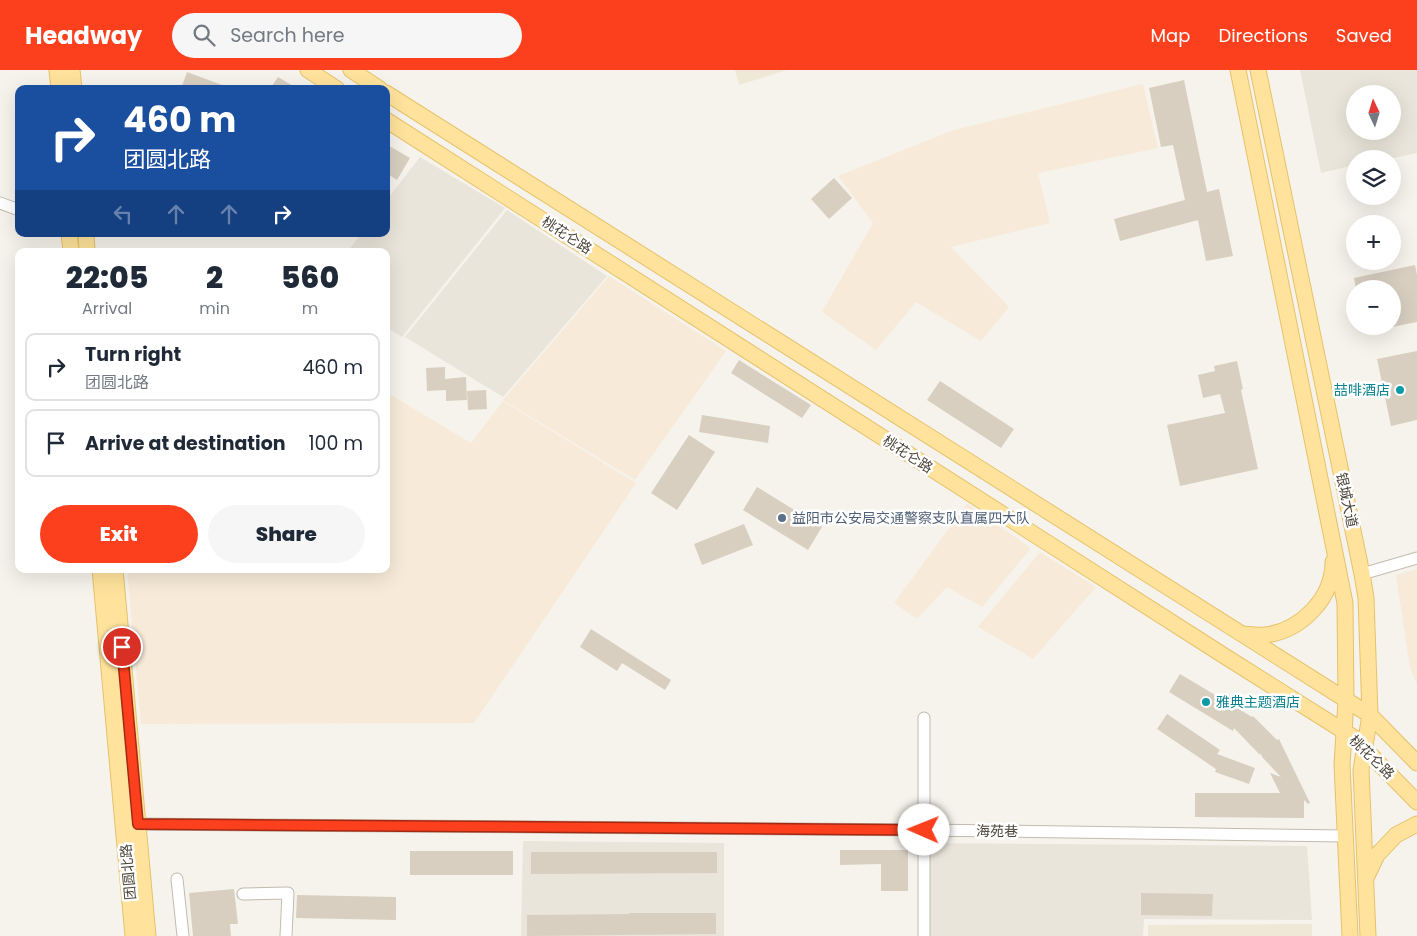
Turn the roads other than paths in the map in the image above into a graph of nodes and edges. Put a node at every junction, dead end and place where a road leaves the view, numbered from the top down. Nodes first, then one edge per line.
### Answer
1 (57, 70) edge
2 (72, 70) edge
3 (308, 70) edge
4 (350, 70) edge
5 (1238, 70) edge
6 (1258, 70) edge
7 (59, 85) edge
8 (74, 85) edge
9 (331, 85) edge
10 (374, 85) edge
11 (390, 96) edge
12 (390, 123) edge
13 (0, 203) edge
14 (15, 209) edge
15 (1332, 545) junction
16 (1417, 558) edge
17 (100, 573) edge
18 (115, 573) edge
19 (1362, 574) junction
20 (1240, 634) junction
21 (1346, 700) junction
22 (1370, 715) junction
23 (924, 718) dead end
24 (1344, 731) junction
25 (1365, 748) junction
26 (1417, 763) edge
27 (1417, 802) edge
28 (138, 824) junction
29 (1417, 824) edge
30 (924, 830) junction
31 (1345, 836) junction
32 (177, 878) dead end
33 (1366, 880) junction
34 (243, 894) dead end
35 (134, 936) edge
36 (148, 936) edge
37 (183, 936) edge
38 (286, 936) edge
39 (924, 936) edge
40 (1350, 936) edge
41 (1368, 936) edge

1 - 7 main road
2 - 8 main road
3 - 9 main road
4 - 10 main road
5 - 15 main road, 银城大道
6 - 19 main road, 银城大道
11 - 20 main road, 桃花仑路
12 - 24 main road, 桃花仑路
13 - 14 street
15 - 20 main road
15 - 21 main road, 银城大道
16 - 19 street
17 - 35 main road, 团圆北路
18 - 28 main road, 团圆北路
19 - 22 main road, 银城大道
20 - 21 main road, 桃花仑路
21 - 22 main road, 桃花仑路
21 - 24 main road, 银城大道
22 - 25 main road, 银城大道
22 - 26 main road, 桃花仑路
23 - 30 street
24 - 25 main road, 桃花仑路
24 - 31 main road, 银城大道
25 - 27 main road, 桃花仑路
25 - 33 main road, 银城大道
28 - 30 street, 海苑巷
28 - 36 main road, 团圆北路
29 - 33 main road
30 - 31 street, 海苑巷
30 - 39 street
31 - 40 main road, 银城大道
32 - 37 street
33 - 41 main road, 银城大道
34 - 38 street

